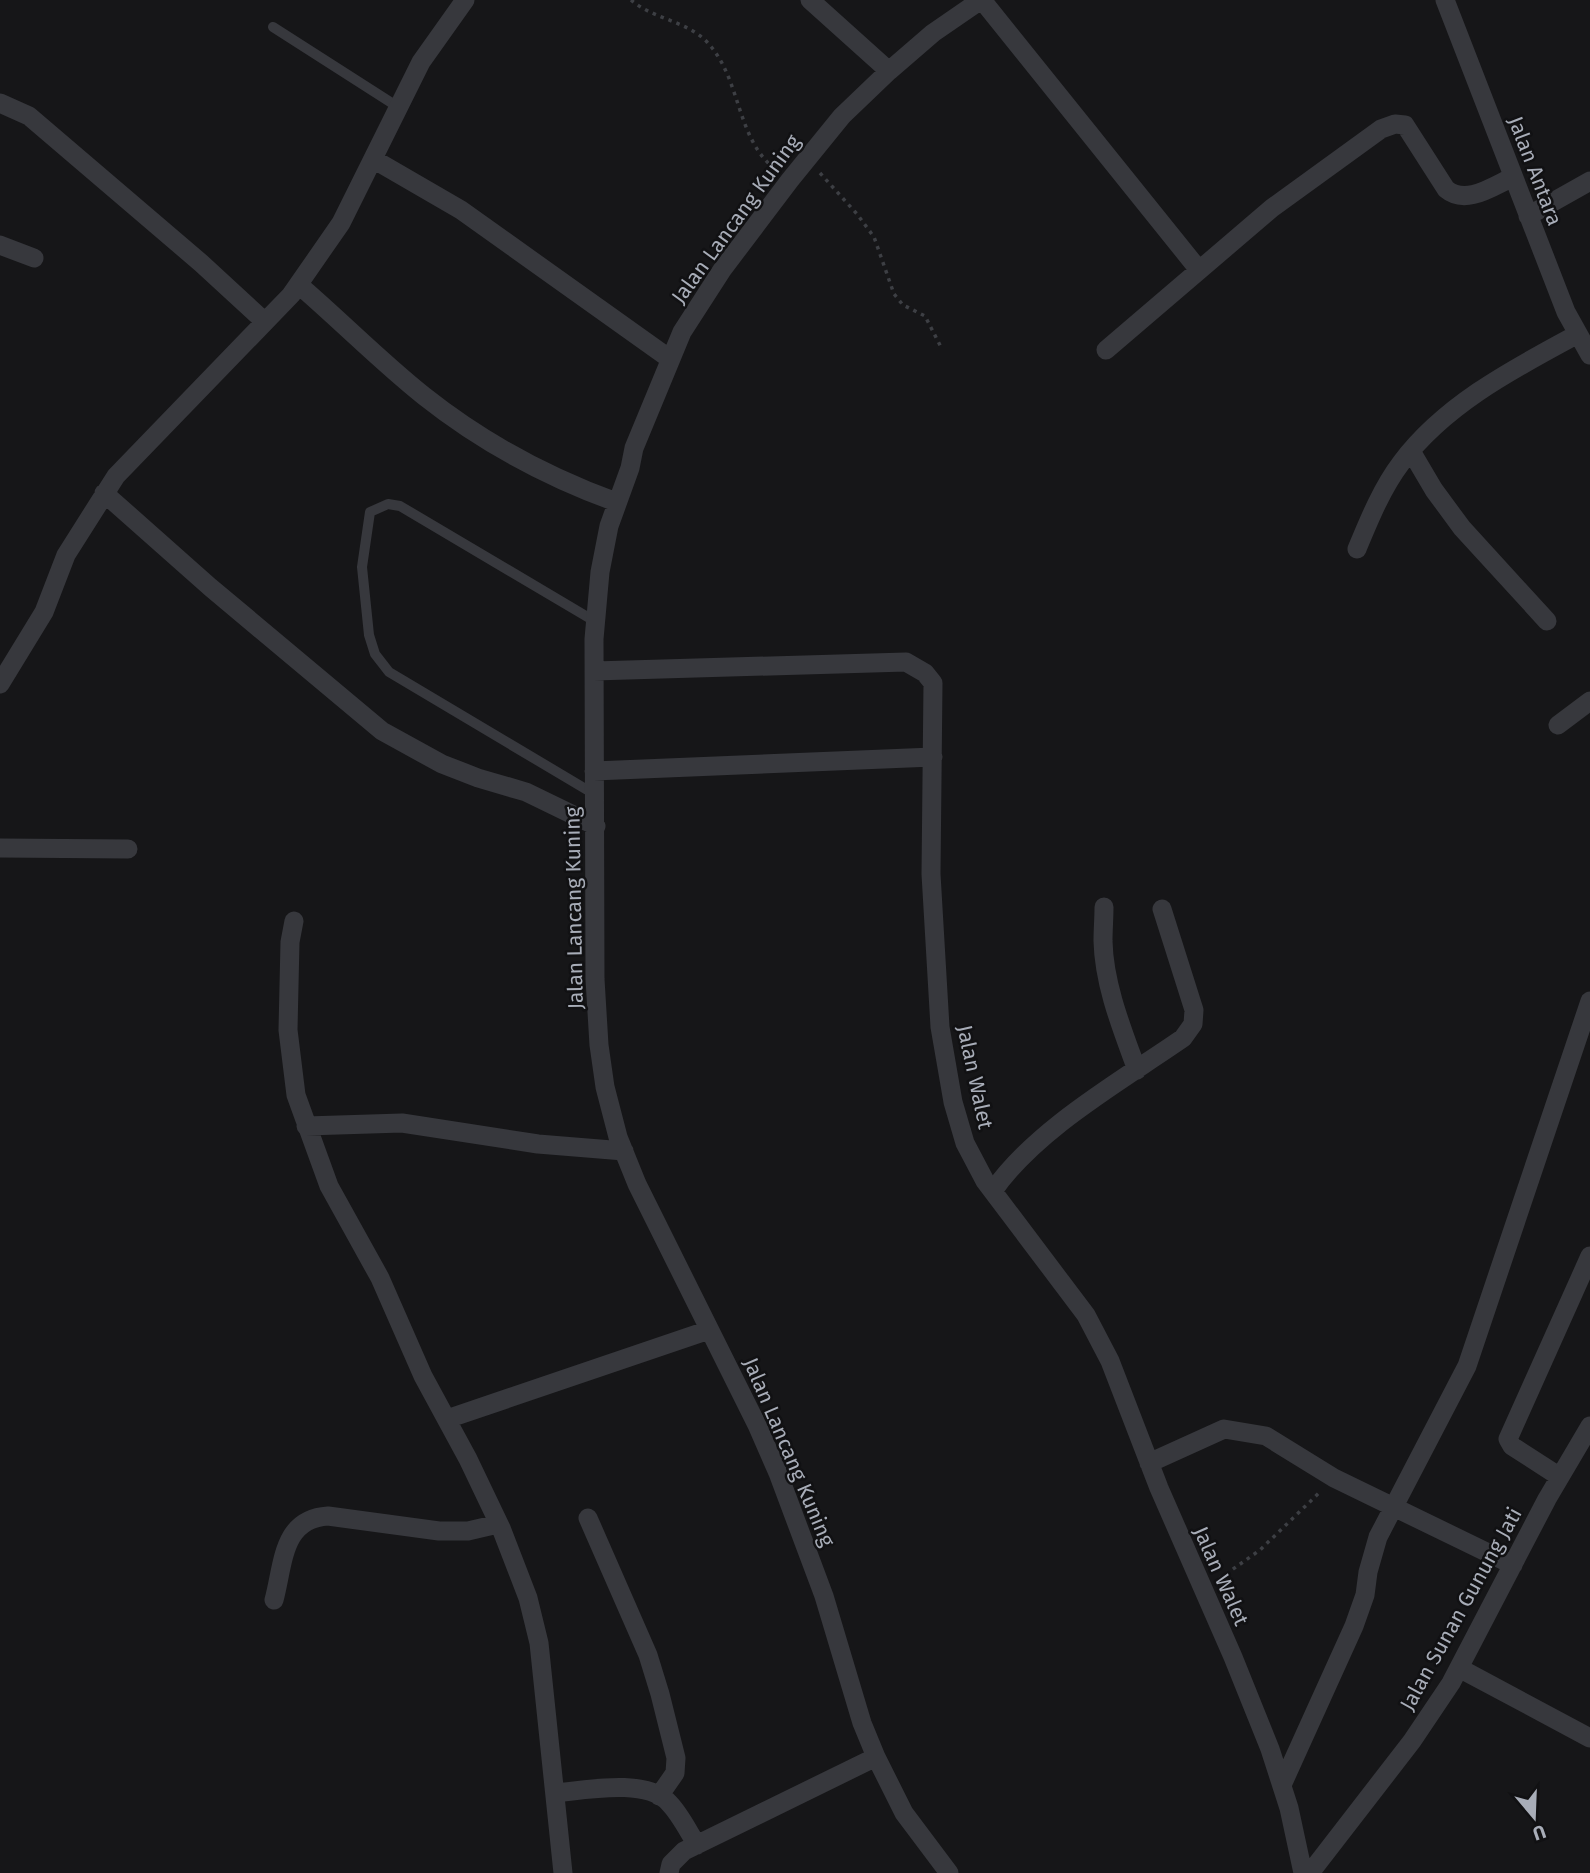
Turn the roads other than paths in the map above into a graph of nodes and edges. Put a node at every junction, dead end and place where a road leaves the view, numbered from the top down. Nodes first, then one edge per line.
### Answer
1 (465, 0) edge
2 (810, 0) edge
3 (982, 0) edge
4 (1445, 0) edge
5 (273, 27) dead end
6 (889, 71) junction
7 (0, 103) edge
8 (398, 107) junction
9 (373, 159) junction
10 (1513, 177) junction
11 (1590, 181) edge
12 (1528, 216) junction
13 (0, 245) edge
14 (34, 258) dead end
15 (1199, 270) junction
16 (299, 285) junction
17 (265, 322) junction
18 (1578, 334) junction
19 (1106, 350) dead end
20 (1590, 355) edge
21 (670, 359) junction
22 (1411, 451) junction
23 (104, 493) junction
24 (617, 502) junction
25 (1357, 549) dead end
26 (1547, 621) dead end
27 (596, 622) junction
28 (594, 671) junction
29 (0, 684) edge
30 (1590, 701) edge
31 (1558, 725) dead end
32 (933, 757) junction
33 (594, 771) junction
34 (595, 795) junction
35 (596, 826) junction
36 (0, 848) edge
37 (128, 849) dead end
38 (1104, 907) dead end
39 (1162, 909) dead end
40 (294, 921) dead end
41 (1590, 1001) edge
42 (1137, 1070) junction
43 (306, 1126) junction
44 (624, 1151) junction
45 (993, 1191) junction
46 (1590, 1256) edge
47 (709, 1330) junction
48 (447, 1419) junction
49 (1590, 1426) edge
50 (1149, 1463) junction
51 (1560, 1477) junction
52 (1393, 1507) junction
53 (588, 1518) dead end
54 (498, 1524) junction
55 (1513, 1565) junction
56 (274, 1600) dead end
57 (1459, 1668) junction
58 (1590, 1738) edge
59 (876, 1757) junction
60 (1282, 1784) junction
61 (556, 1793) junction
62 (659, 1796) junction
63 (697, 1845) junction
64 (563, 1873) edge
65 (669, 1873) edge
66 (949, 1873) edge
67 (1303, 1873) edge
68 (1310, 1873) edge

1 - 8 street
2 - 6 street
3 - 6 street, Jalan Lancang Kuning
3 - 15 street
4 - 10 street, Jalan Antara
5 - 8 lane
6 - 21 street, Jalan Lancang Kuning
7 - 17 street
8 - 9 street
9 - 16 street
9 - 21 street
10 - 12 street, Jalan Antara
10 - 15 street
11 - 12 street
12 - 18 street, Jalan Antara
13 - 14 street
15 - 19 street
16 - 17 street
16 - 24 street
17 - 23 street
18 - 20 street, Jalan Antara
18 - 22 street
21 - 24 street, Jalan Lancang Kuning
22 - 25 street
22 - 26 street
23 - 29 street
23 - 35 street
24 - 27 street, Jalan Lancang Kuning
27 - 28 street, Jalan Lancang Kuning
27 - 34 lane
28 - 32 street, Jalan Walet
28 - 33 street, Jalan Lancang Kuning
30 - 31 street
32 - 33 street
32 - 45 street, Jalan Walet
33 - 34 street, Jalan Lancang Kuning
34 - 35 street, Jalan Lancang Kuning
35 - 44 street, Jalan Lancang Kuning
36 - 37 street
38 - 42 street
39 - 42 street
40 - 43 street
41 - 52 street
42 - 45 street
43 - 44 street
43 - 48 street
44 - 47 street, Jalan Lancang Kuning
45 - 50 street, Jalan Walet
46 - 51 street
47 - 48 street
47 - 59 street, Jalan Lancang Kuning
48 - 54 street
49 - 51 street, Jalan Sunan Gunung Jati
50 - 52 street
50 - 60 street, Jalan Walet
51 - 55 street, Jalan Sunan Gunung Jati
52 - 55 street
52 - 60 street
53 - 62 street
54 - 56 street
54 - 61 street
55 - 57 street, Jalan Sunan Gunung Jati
57 - 58 street
57 - 68 street, Jalan Sunan Gunung Jati
59 - 63 street
59 - 66 street, Jalan Lancang Kuning
60 - 67 street, Jalan Walet
61 - 62 street
61 - 64 street
62 - 63 street
63 - 65 street

